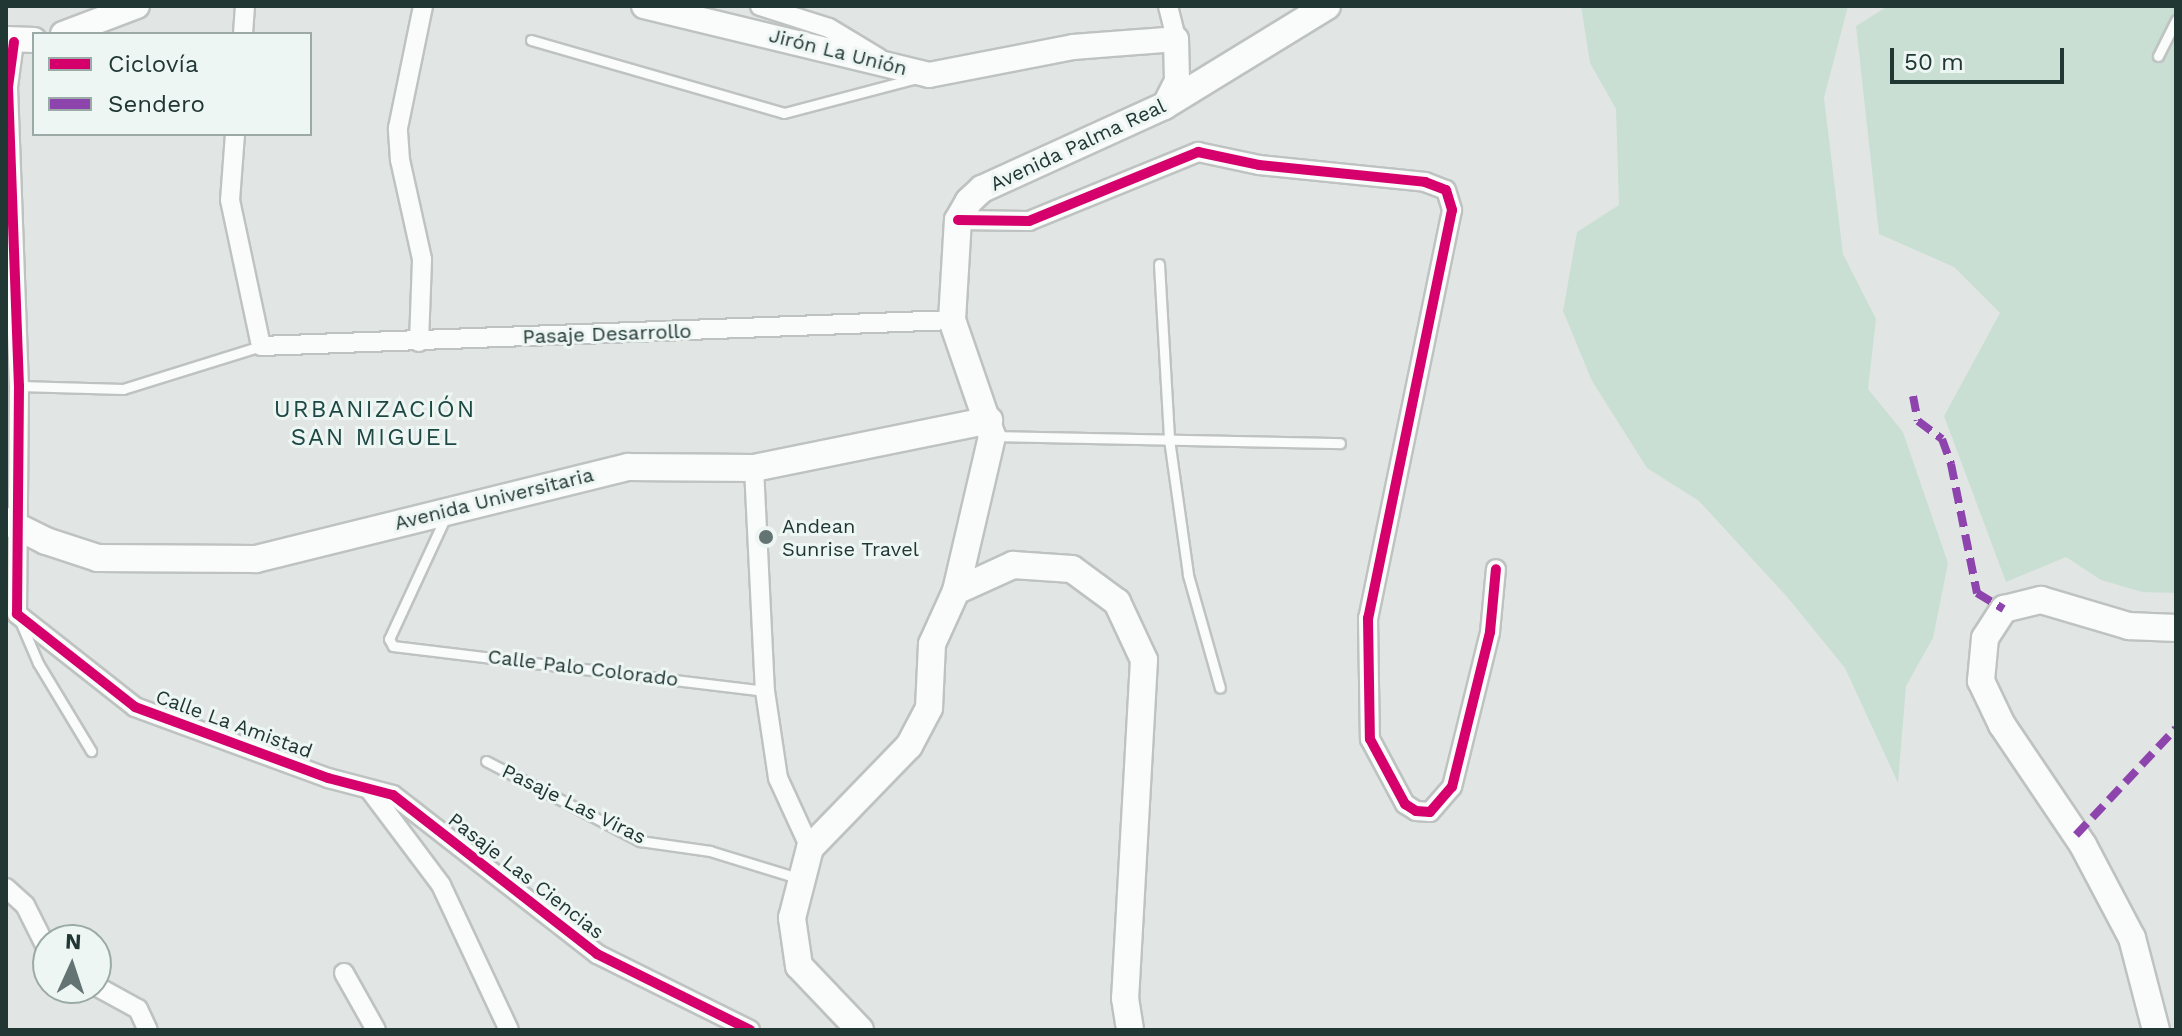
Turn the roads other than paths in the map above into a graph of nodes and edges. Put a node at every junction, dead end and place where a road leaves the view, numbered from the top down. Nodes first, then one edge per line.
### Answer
1 (137, 6) edge
2 (245, 6) edge
3 (423, 6) edge
4 (644, 6) edge
5 (760, 6) edge
6 (1168, 6) edge
7 (1327, 6) edge
8 (2176, 20) edge
9 (68, 32) edge
10 (243, 32) edge
11 (1176, 39) junction
12 (18, 40) edge
13 (531, 40) dead end
14 (2158, 56) dead end
15 (892, 66) junction
16 (8, 74) edge
17 (929, 75) junction
18 (1164, 106) junction
19 (235, 136) edge
20 (958, 220) junction
21 (1159, 264) dead end
22 (952, 320) junction
23 (419, 342) junction
24 (261, 346) junction
25 (19, 386) junction
26 (990, 428) junction
27 (1169, 439) junction
28 (1340, 443) dead end
29 (754, 468) junction
30 (448, 510) junction
31 (10, 523) edge
32 (1496, 569) dead end
33 (956, 591) junction
34 (17, 614) junction
35 (2176, 628) edge
36 (1220, 688) dead end
37 (765, 691) junction
38 (91, 751) dead end
39 (486, 761) dead end
40 (369, 789) junction
41 (810, 848) junction
42 (802, 880) junction
43 (6, 888) edge
44 (34, 924) edge
45 (344, 973) dead end
46 (112, 995) edge
47 (148, 1030) edge
48 (376, 1030) edge
49 (509, 1030) edge
50 (750, 1030) edge
51 (860, 1030) edge
52 (1130, 1030) edge
53 (2156, 1030) edge

1 - 9 street
2 - 10 street
3 - 23 street
4 - 15 street, Jirón La Unión
5 - 15 street
6 - 11 street
7 - 18 main road, Avenida Palma Real
8 - 14 lane
11 - 17 street, Jirón La Unión
11 - 18 street
12 - 16 street
13 - 17 lane
15 - 17 street, Jirón La Unión
16 - 25 street
18 - 20 main road, Avenida Palma Real
19 - 24 street
20 - 22 main road
20 - 32 street
21 - 27 lane
22 - 23 street, Pasaje Desarrollo
22 - 26 main road
23 - 24 street, Pasaje Desarrollo
24 - 25 lane
25 - 31 street
26 - 27 lane
26 - 29 main road, Avenida Universitaria
26 - 33 main road
27 - 28 lane
27 - 36 lane
29 - 30 main road, Avenida Universitaria
29 - 37 street
30 - 31 main road, Avenida Universitaria
30 - 37 lane, Calle Palo Colorado
31 - 34 street
33 - 41 main road
33 - 52 main road
34 - 38 lane
34 - 40 street, Calle La Amistad
35 - 53 main road
37 - 41 street
39 - 42 lane, Pasaje Las Viras
40 - 49 street
40 - 50 street, Pasaje Las Ciencias
41 - 42 main road
42 - 51 main road
43 - 44 street
45 - 48 street
46 - 47 street

